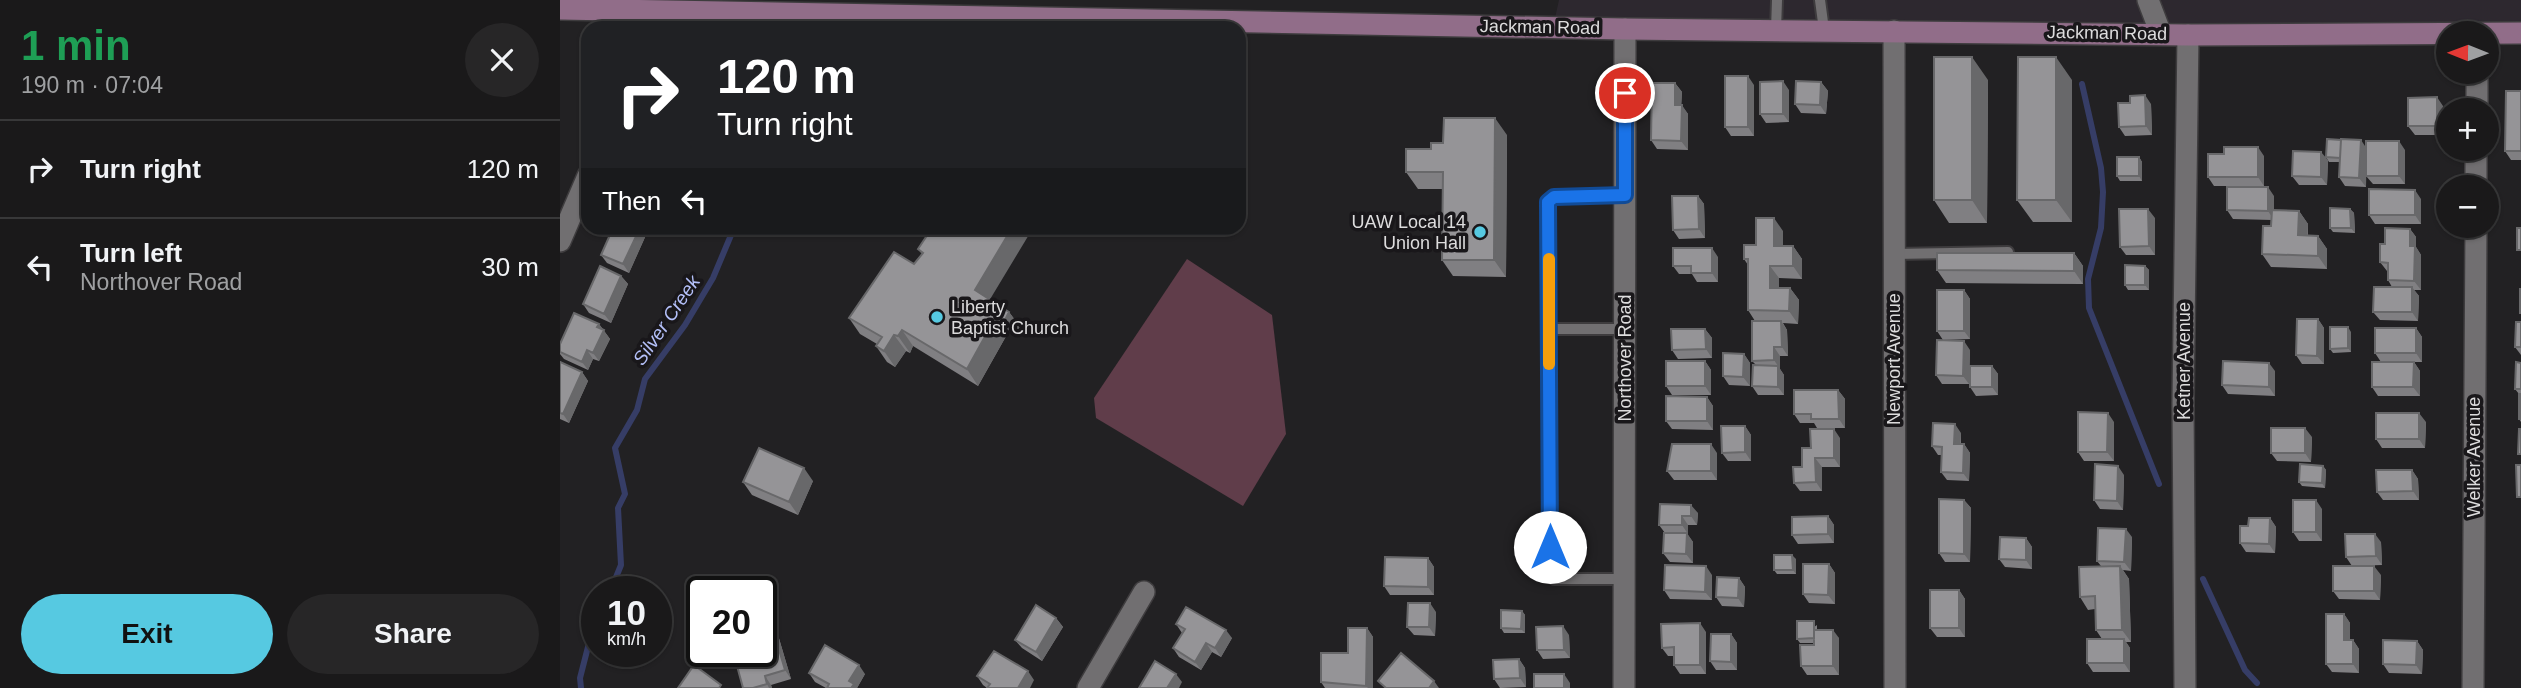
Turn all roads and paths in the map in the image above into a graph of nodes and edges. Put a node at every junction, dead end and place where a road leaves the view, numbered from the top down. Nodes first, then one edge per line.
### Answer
1 (1776, 0) edge
2 (1820, 0) edge
3 (2148, 0) edge
4 (692, 6) edge
5 (826, 7) edge
6 (560, 9) edge
7 (620, 19) edge
8 (1625, 29) junction
9 (1776, 30) junction
10 (1824, 30) junction
11 (1894, 31) junction
12 (2436, 33) edge
13 (2499, 33) edge
14 (2521, 33) edge
15 (2161, 34) junction
16 (2188, 34) junction
17 (581, 192) edge
18 (1625, 195) junction
19 (2476, 238) edge
20 (560, 241) edge
21 (2008, 252) edge
22 (1894, 254) junction
23 (1625, 329) junction
24 (1549, 330) junction
25 (1624, 579) junction
26 (1144, 592) dead end
27 (1088, 688) edge
28 (1624, 688) edge
29 (1895, 688) edge
30 (2185, 688) edge
31 (2473, 688) edge

1 - 9 lane
2 - 10 lane
3 - 15 street
4 - 5 main road, Jackman Road
4 - 7 main road, Jackman Road
5 - 8 main road, Jackman Road
6 - 7 main road, Jackman Road
8 - 9 main road, Jackman Road
8 - 18 street, Northover Road
9 - 10 main road, Jackman Road
10 - 11 main road, Jackman Road
11 - 15 main road, Jackman Road
11 - 22 street, Newport Avenue
12 - 16 main road, Jackman Road
13 - 14 main road, Jackman Road
15 - 16 main road, Jackman Road
16 - 30 street, Ketner Avenue
17 - 20 street
18 - 23 street, Northover Road
18 - 24 lane
19 - 31 street, Welker Avenue
21 - 22 lane
22 - 29 street, Newport Avenue
23 - 24 lane
23 - 25 street, Northover Road
24 - 25 lane
25 - 28 street, Northover Road
26 - 27 street

